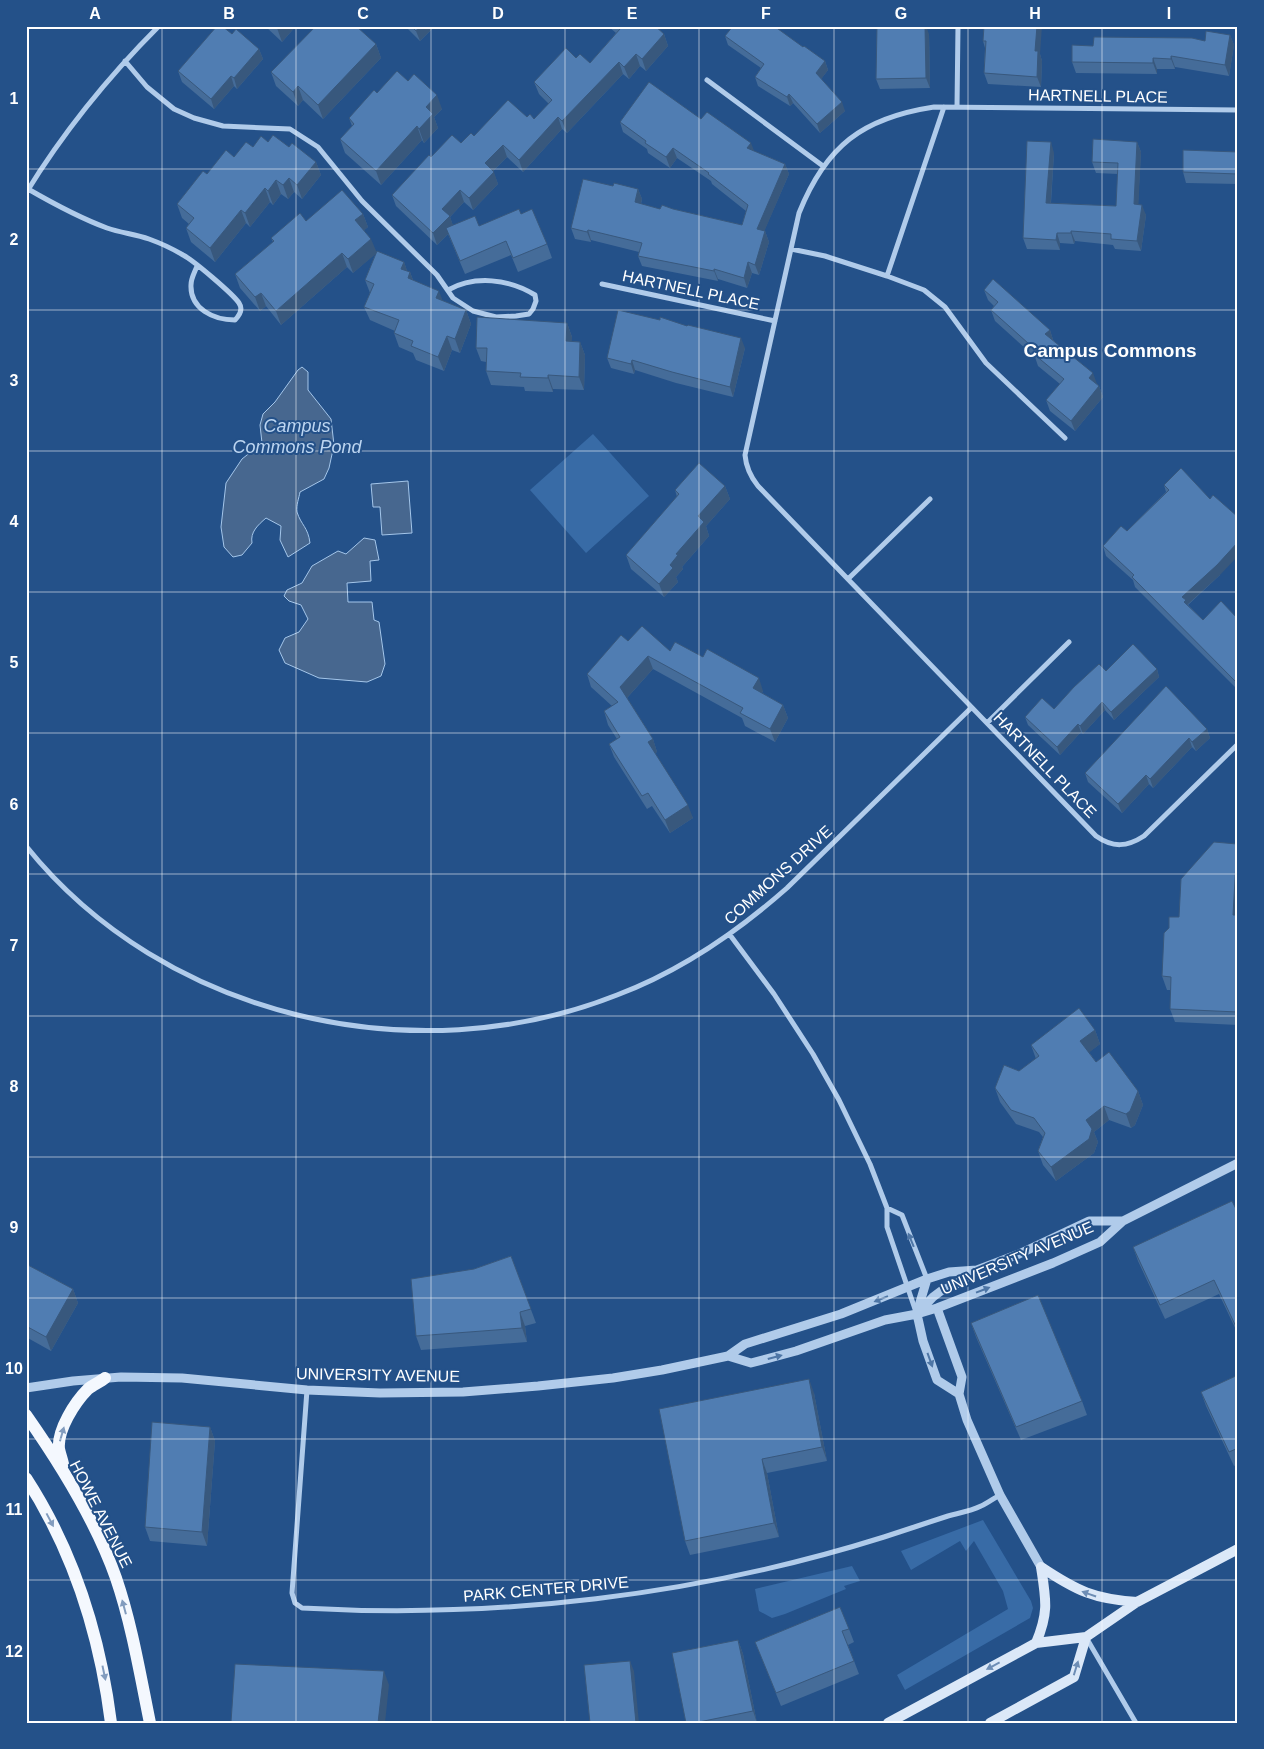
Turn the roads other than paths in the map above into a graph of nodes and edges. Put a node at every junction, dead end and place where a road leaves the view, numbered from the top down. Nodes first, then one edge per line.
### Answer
1 (159, 26) edge
2 (958, 26) edge
3 (125, 61) junction
4 (707, 80) dead end
5 (944, 107) junction
6 (957, 107) junction
7 (1238, 110) edge
8 (823, 166) junction
9 (27, 191) edge
10 (791, 249) junction
11 (197, 266) junction
12 (887, 276) junction
13 (602, 284) dead end
14 (448, 290) junction
15 (775, 322) junction
16 (1065, 438) dead end
17 (930, 499) dead end
18 (848, 579) junction
19 (1069, 642) dead end
20 (972, 708) junction
21 (987, 723) junction
22 (1238, 744) edge
23 (26, 846) edge
24 (730, 935) junction
25 (1238, 1163) edge
26 (887, 1208) junction
27 (1123, 1221) junction
28 (977, 1270) junction
29 (927, 1279) junction
30 (908, 1288) junction
31 (937, 1308) junction
32 (917, 1314) junction
33 (728, 1356) junction
34 (105, 1378) junction
35 (26, 1388) edge
36 (307, 1390) junction
37 (959, 1394) junction
38 (26, 1415) edge
39 (26, 1478) edge
40 (68, 1481) junction
41 (1000, 1494) junction
42 (1238, 1548) edge
43 (1041, 1568) junction
44 (1137, 1602) junction
45 (1086, 1637) junction
46 (1036, 1643) junction
47 (111, 1723) edge
48 (150, 1723) edge
49 (888, 1723) edge
50 (990, 1723) edge
51 (1136, 1723) edge

1 - 3 street
2 - 6 street
3 - 9 street
3 - 14 street
4 - 8 street
5 - 6 street, HARTNELL PLACE
5 - 8 street, HARTNELL PLACE
5 - 12 street
6 - 7 street, HARTNELL PLACE
8 - 10 street, HARTNELL PLACE
9 - 11 street
10 - 12 street
10 - 15 street, HARTNELL PLACE
11 - 11 street
12 - 16 street
13 - 15 street, HARTNELL PLACE
14 - 14 street
15 - 18 street, HARTNELL PLACE
17 - 18 street
18 - 20 street, HARTNELL PLACE
19 - 21 street
20 - 21 street, HARTNELL PLACE
20 - 24 street, COMMONS DRIVE
21 - 22 street, HARTNELL PLACE
23 - 24 street, COMMONS DRIVE
24 - 26 street
25 - 27 street, UNIVERSITY AVENUE
29 -> 26 street
26 - 30 street
27 - 28 street, UNIVERSITY AVENUE
31 -> 27 street, UNIVERSITY AVENUE
28 - 29 street, UNIVERSITY AVENUE
28 - 32 street, UNIVERSITY AVENUE
29 - 30 street, UNIVERSITY AVENUE
29 - 32 street, UNIVERSITY AVENUE
30 - 32 street
30 -> 33 street, UNIVERSITY AVENUE
31 - 32 street, UNIVERSITY AVENUE
31 - 37 street
33 -> 32 street, UNIVERSITY AVENUE
32 -> 37 street
33 - 36 street, UNIVERSITY AVENUE
34 - 35 street, UNIVERSITY AVENUE
34 - 36 street, UNIVERSITY AVENUE
40 -> 34 main road
36 - 41 street, PARK CENTER DRIVE
37 - 41 street
38 - 40 main road, HOWE AVENUE
39 -> 47 main road
48 -> 40 main road, HOWE AVENUE
41 - 43 street
42 - 44 main road
44 -> 43 main road
43 - 46 main road
44 - 45 main road
45 - 46 main road
50 -> 45 main road
45 - 51 street
46 -> 49 main road

